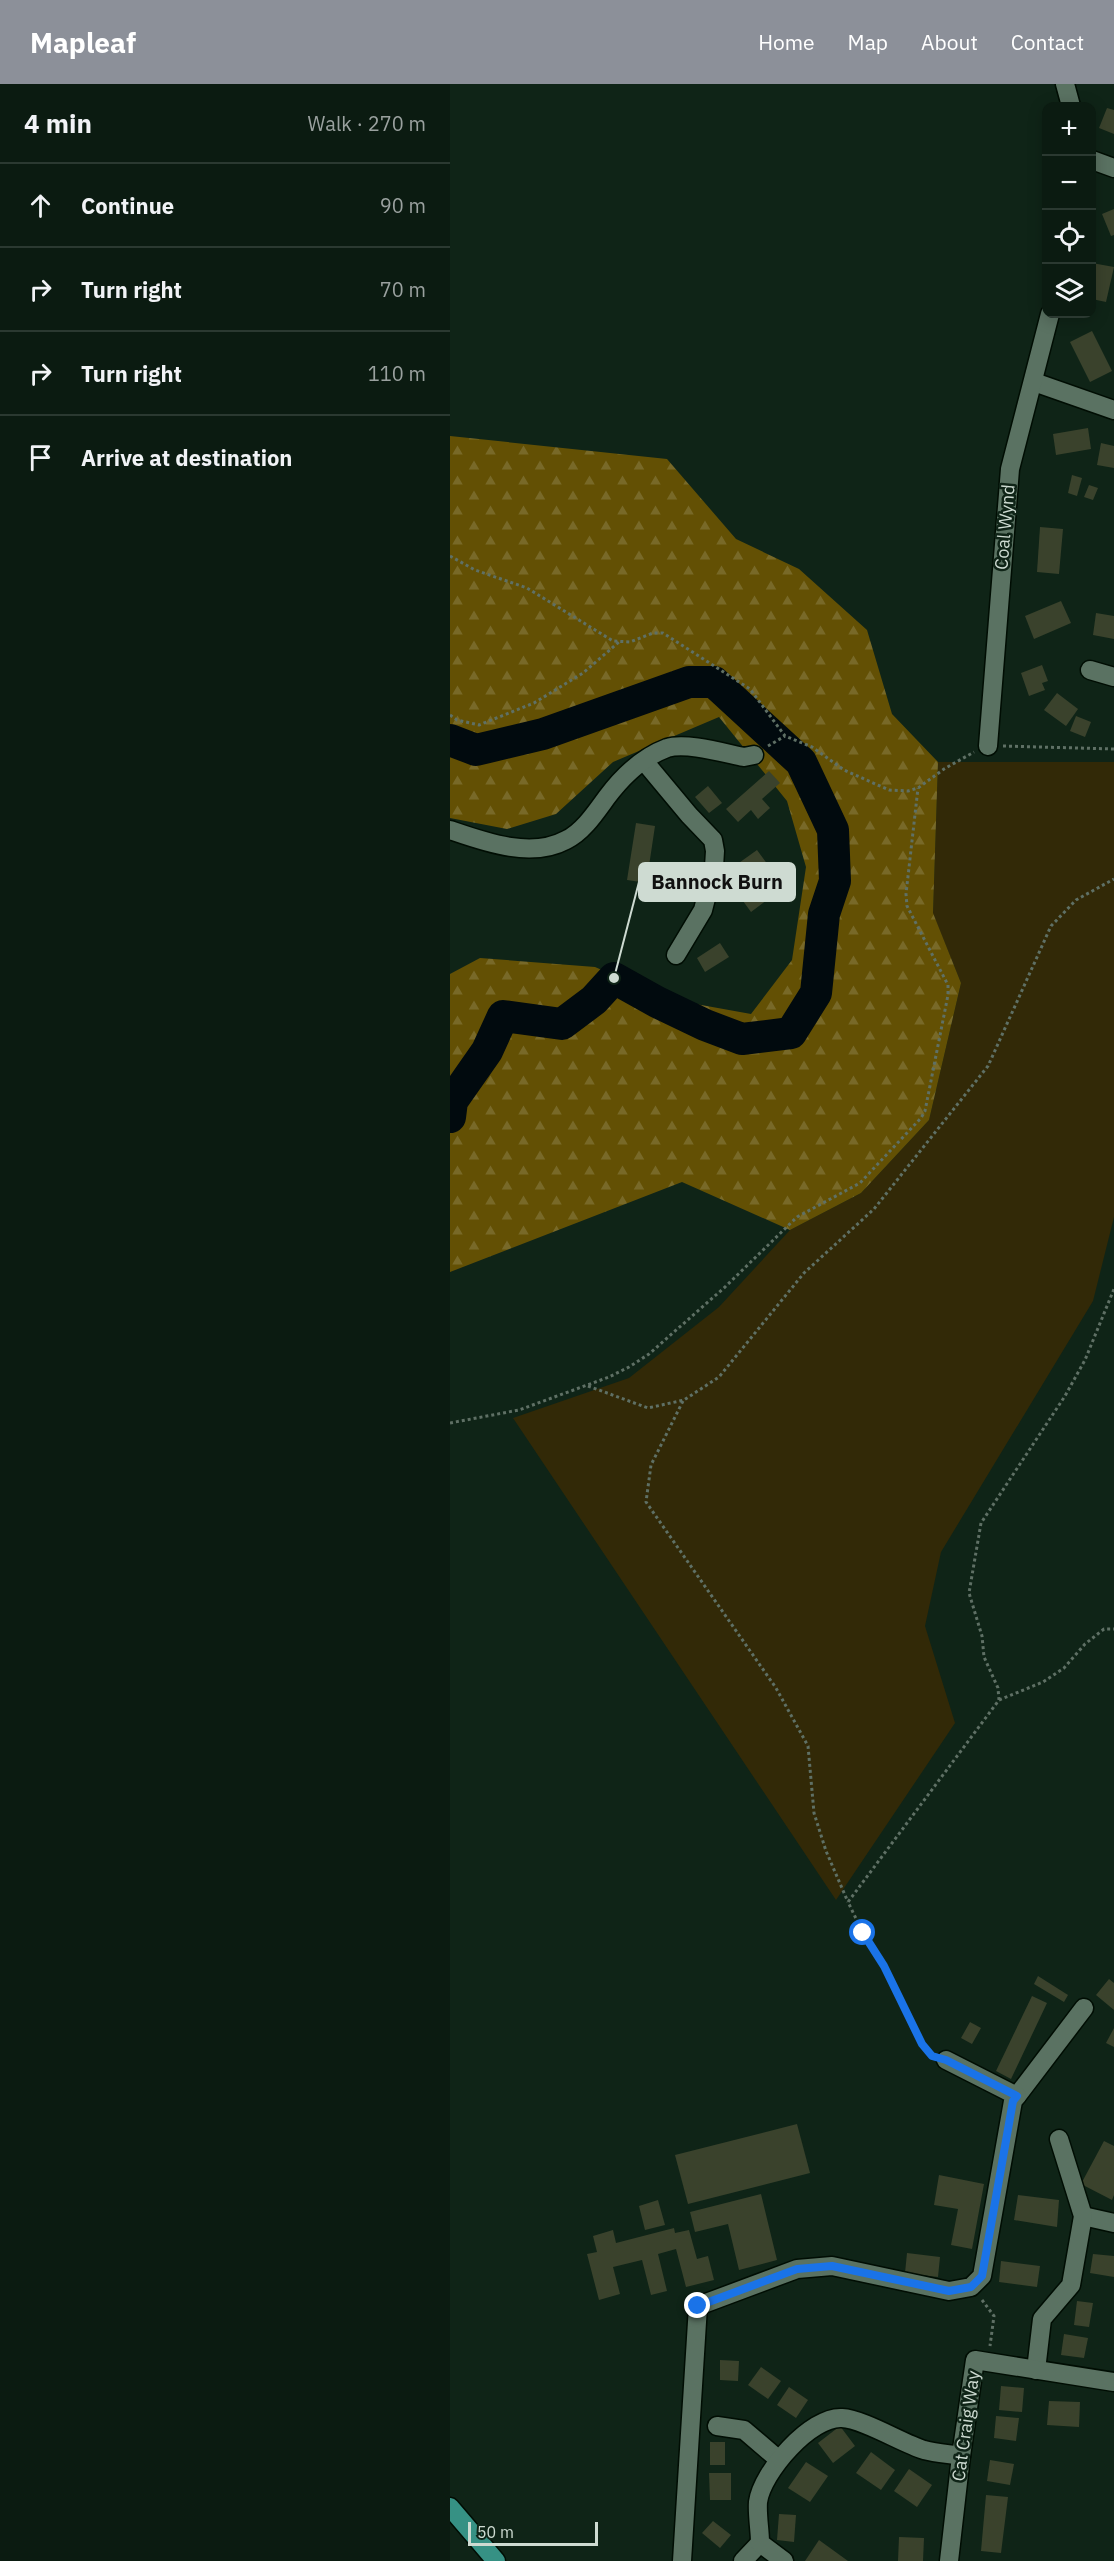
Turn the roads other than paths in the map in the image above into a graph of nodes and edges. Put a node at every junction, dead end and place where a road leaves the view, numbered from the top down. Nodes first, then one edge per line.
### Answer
1 (1065, 84) edge
2 (1070, 102) edge
3 (1096, 161) edge
4 (1114, 168) edge
5 (1049, 318) edge
6 (1035, 382) junction
7 (1114, 410) edge
8 (1090, 670) dead end
9 (1114, 677) edge
10 (988, 746) dead end
11 (754, 755) dead end
12 (644, 761) junction
13 (450, 830) edge
14 (676, 955) dead end
15 (1084, 2008) dead end
16 (946, 2060) road end
17 (1017, 2096) junction
18 (1059, 2139) dead end
19 (1083, 2216) junction
20 (1114, 2223) edge
21 (1036, 2370) junction
22 (1114, 2382) edge
23 (717, 2426) dead end
24 (961, 2456) junction
25 (778, 2459) junction
26 (450, 2507) edge
27 (760, 2543) junction
28 (496, 2561) edge
29 (682, 2561) edge
30 (743, 2561) edge
31 (784, 2561) edge
32 (949, 2561) edge

1 - 2 street
3 - 4 street
5 - 6 street, Coal Wynd
6 - 7 street
6 - 10 street, Coal Wynd
8 - 9 street
11 - 12 street
12 - 13 street
12 - 14 street
15 - 17 street
16 - 17 street
17 - 29 street
18 - 19 street
19 - 20 street
19 - 21 street
21 - 22 street, Cat Craig Way
21 - 24 street, Cat Craig Way
23 - 25 street
24 - 25 street
24 - 32 street, Cat Craig Way
25 - 27 street
26 - 28 main road
27 - 30 street
27 - 31 street

